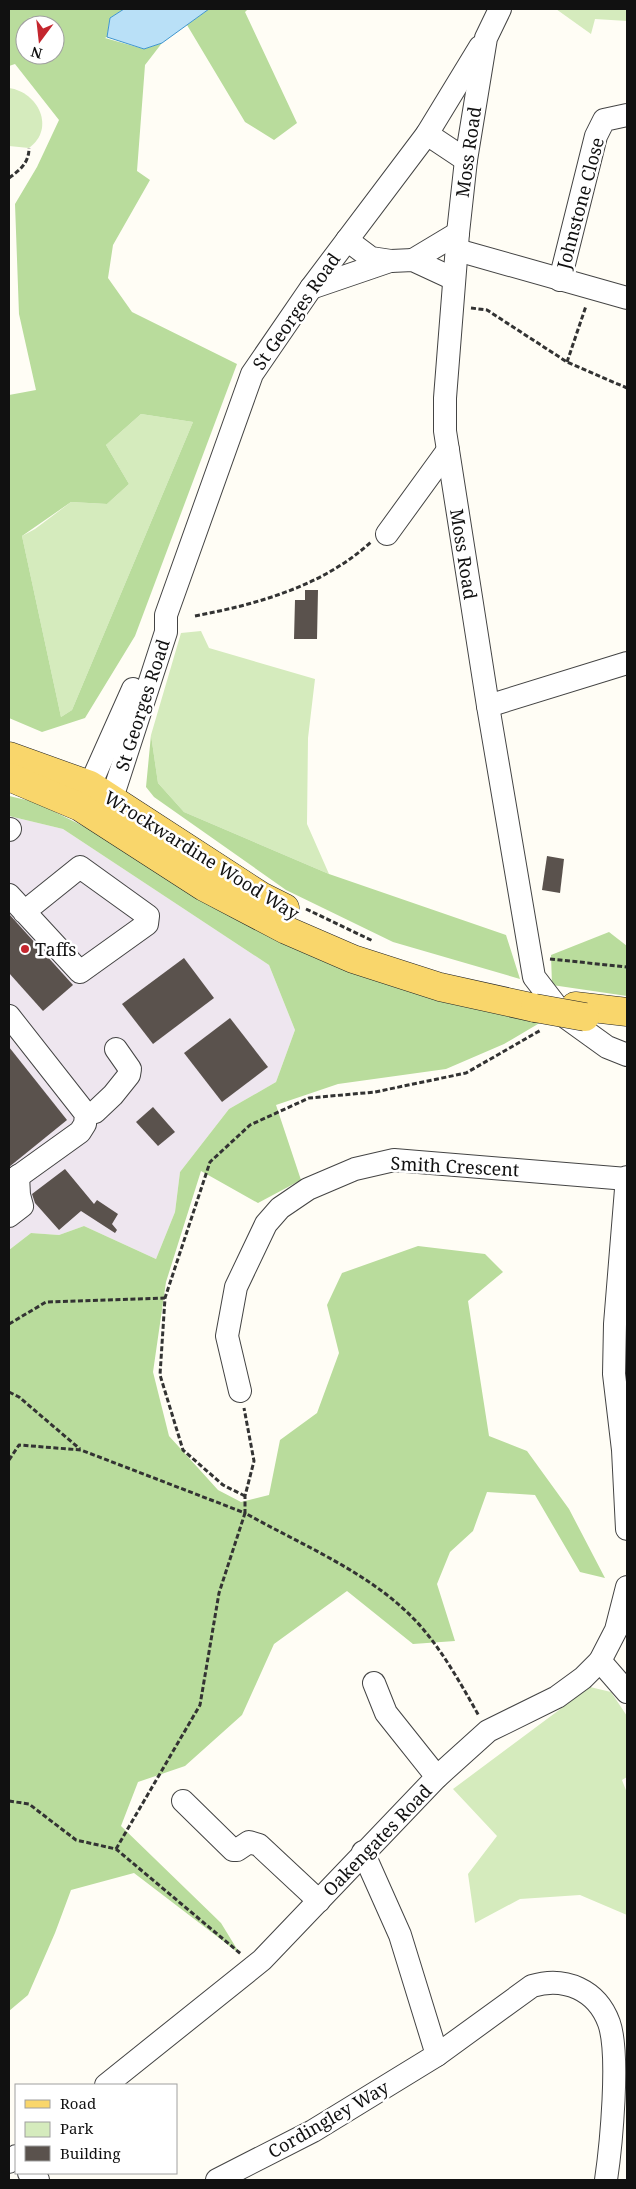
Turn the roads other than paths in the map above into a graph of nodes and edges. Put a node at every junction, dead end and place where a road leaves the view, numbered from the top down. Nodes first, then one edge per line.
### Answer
1 (500, 9) edge
2 (486, 38) junction
3 (627, 115) edge
4 (427, 134) junction
5 (466, 160) junction
6 (347, 240) junction
7 (457, 242) junction
8 (402, 260) junction
9 (454, 279) junction
10 (560, 280) junction
11 (311, 288) junction
12 (627, 298) edge
13 (448, 450) junction
14 (391, 529) road end
15 (627, 663) edge
16 (488, 706) junction
17 (9, 756) edge
18 (9, 777) edge
19 (96, 803) junction
20 (9, 895) edge
21 (24, 912) junction
22 (627, 1012) edge
23 (575, 1013) junction
24 (9, 1016) edge
25 (627, 1023) edge
26 (116, 1049) dead end
27 (627, 1055) edge
28 (86, 1114) junction
29 (627, 1178) edge
30 (13, 1179) edge
31 (9, 1216) edge
32 (240, 1391) road end
33 (625, 1450) edge
34 (627, 1529) edge
35 (627, 1587) edge
36 (600, 1661) junction
37 (374, 1683) dead end
38 (627, 1692) edge
39 (437, 1777) junction
40 (183, 1801) dead end
41 (364, 1852) junction
42 (319, 1901) junction
43 (437, 2055) junction
44 (107, 2084) edge
45 (620, 2097) edge
46 (217, 2180) edge
47 (606, 2180) edge

1 - 2 street, Moss Road
2 - 4 street, St Georges Road
2 - 5 street, Moss Road
3 - 10 street, Johnstone Close
4 - 5 street
4 - 6 street, St Georges Road
5 - 7 street, Moss Road
6 - 8 street
6 - 11 street, St Georges Road
7 - 8 street
7 - 9 street, Moss Road
7 - 10 street, Johnstone Close
8 - 9 street
8 - 11 street
9 - 13 street, Moss Road
10 - 12 street, Johnstone Close
11 - 19 street, St Georges Road
13 - 14 street
13 - 16 street, Moss Road
15 - 16 street
16 - 23 street, Moss Road
17 - 19 main road, Wrockwardine Wood Way
18 - 19 main road, Wrockwardine Wood Way
19 - 23 main road, Wrockwardine Wood Way, bridge
20 - 21 street
21 - 21 street
22 - 23 main road, Wrockwardine Wood Way
23 - 25 main road, Wrockwardine Wood Way
23 - 27 street, Moss Road
24 - 28 street
26 - 28 street
28 - 30 street
29 - 32 street, Smith Crescent
29 - 33 street
30 - 31 street
33 - 34 street
35 - 36 street, Oakengates Road
36 - 38 street
36 - 39 street, Oakengates Road
37 - 39 street
39 - 41 street, Oakengates Road
40 - 42 street
41 - 42 street, Oakengates Road
41 - 43 street
42 - 44 street, Oakengates Road
43 - 45 street, Cordingley Way
43 - 46 street, Cordingley Way
45 - 47 street, Cordingley Way

